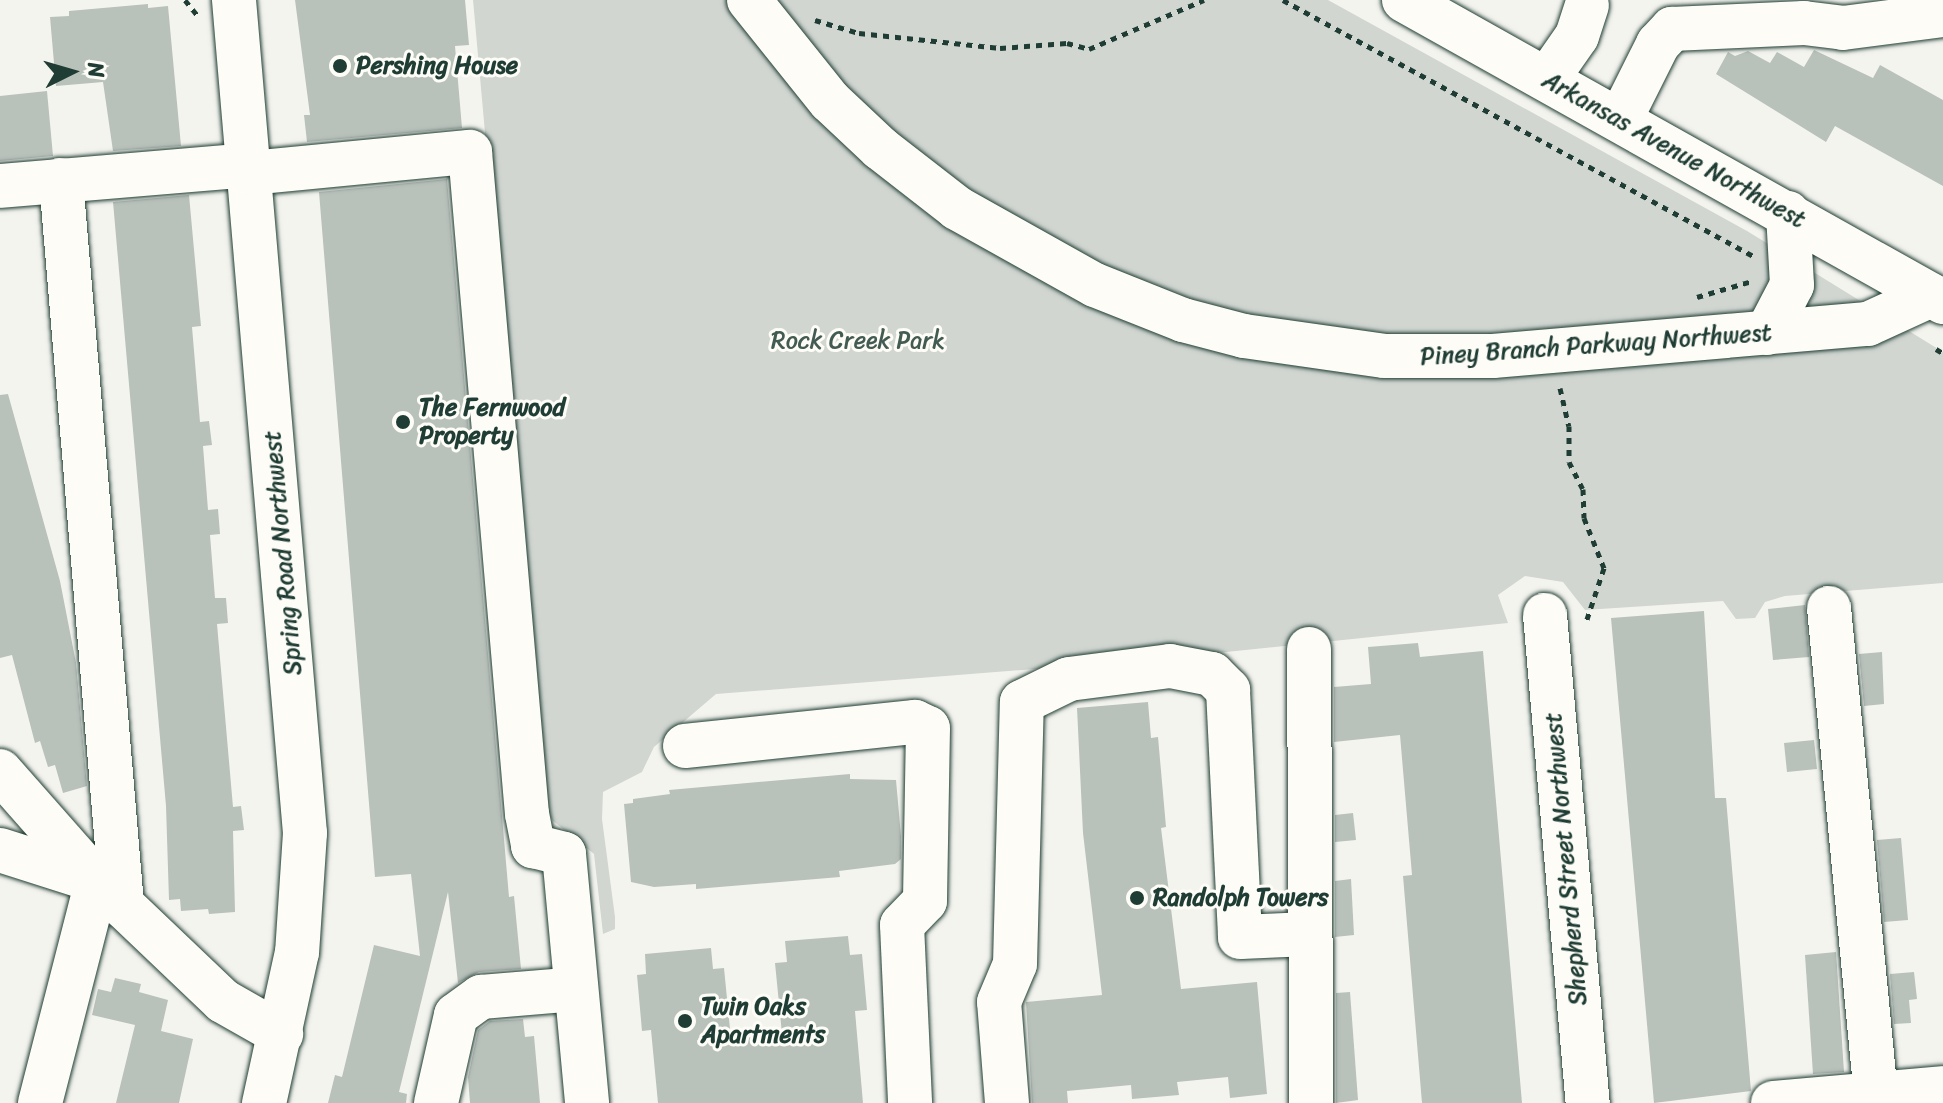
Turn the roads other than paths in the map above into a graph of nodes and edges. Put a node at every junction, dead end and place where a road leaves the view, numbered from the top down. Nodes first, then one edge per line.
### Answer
1 (234, 0) edge
2 (749, 0) edge
3 (1404, 0) edge
4 (1587, 6) dead end
5 (1943, 15) edge
6 (1547, 79) junction
7 (1620, 120) junction
8 (250, 169) junction
9 (61, 180) junction
10 (0, 186) edge
11 (1788, 213) junction
12 (1937, 298) edge
13 (1767, 333) junction
14 (1829, 608) dead end
15 (1564, 621) road end
16 (1309, 649) dead end
17 (685, 746) dead end
18 (0, 771) edge
19 (0, 850) edge
20 (109, 893) junction
21 (1309, 934) junction
22 (576, 989) junction
23 (281, 1034) junction
24 (1943, 1088) edge
25 (1876, 1094) junction
26 (40, 1103) edge
27 (264, 1103) edge
28 (436, 1103) edge
29 (587, 1103) edge
30 (910, 1103) edge
31 (1007, 1103) edge
32 (1311, 1103) edge
33 (1588, 1103) edge
34 (1773, 1103) edge

1 - 8 street, Spring Road Northwest
2 - 13 street, Piney Branch Parkway Northwest
3 - 6 street, Arkansas Avenue Northwest
4 - 6 street
5 - 7 street
6 - 7 street, Arkansas Avenue Northwest
7 - 11 street, Arkansas Avenue Northwest
8 - 9 street
8 - 22 street
8 - 23 street, Spring Road Northwest
9 - 10 street
9 - 20 street
11 - 12 street, Arkansas Avenue Northwest
11 - 13 street
12 - 13 street, Piney Branch Parkway Northwest
14 - 25 street
15 - 33 street, Shepherd Street Northwest
16 - 21 street
17 - 30 street
18 - 20 street
19 - 20 street
20 - 23 street
20 - 26 street
21 - 31 street
21 - 32 street
22 - 28 street
22 - 29 street
23 - 27 street, Spring Road Northwest
24 - 25 street
25 - 34 street

